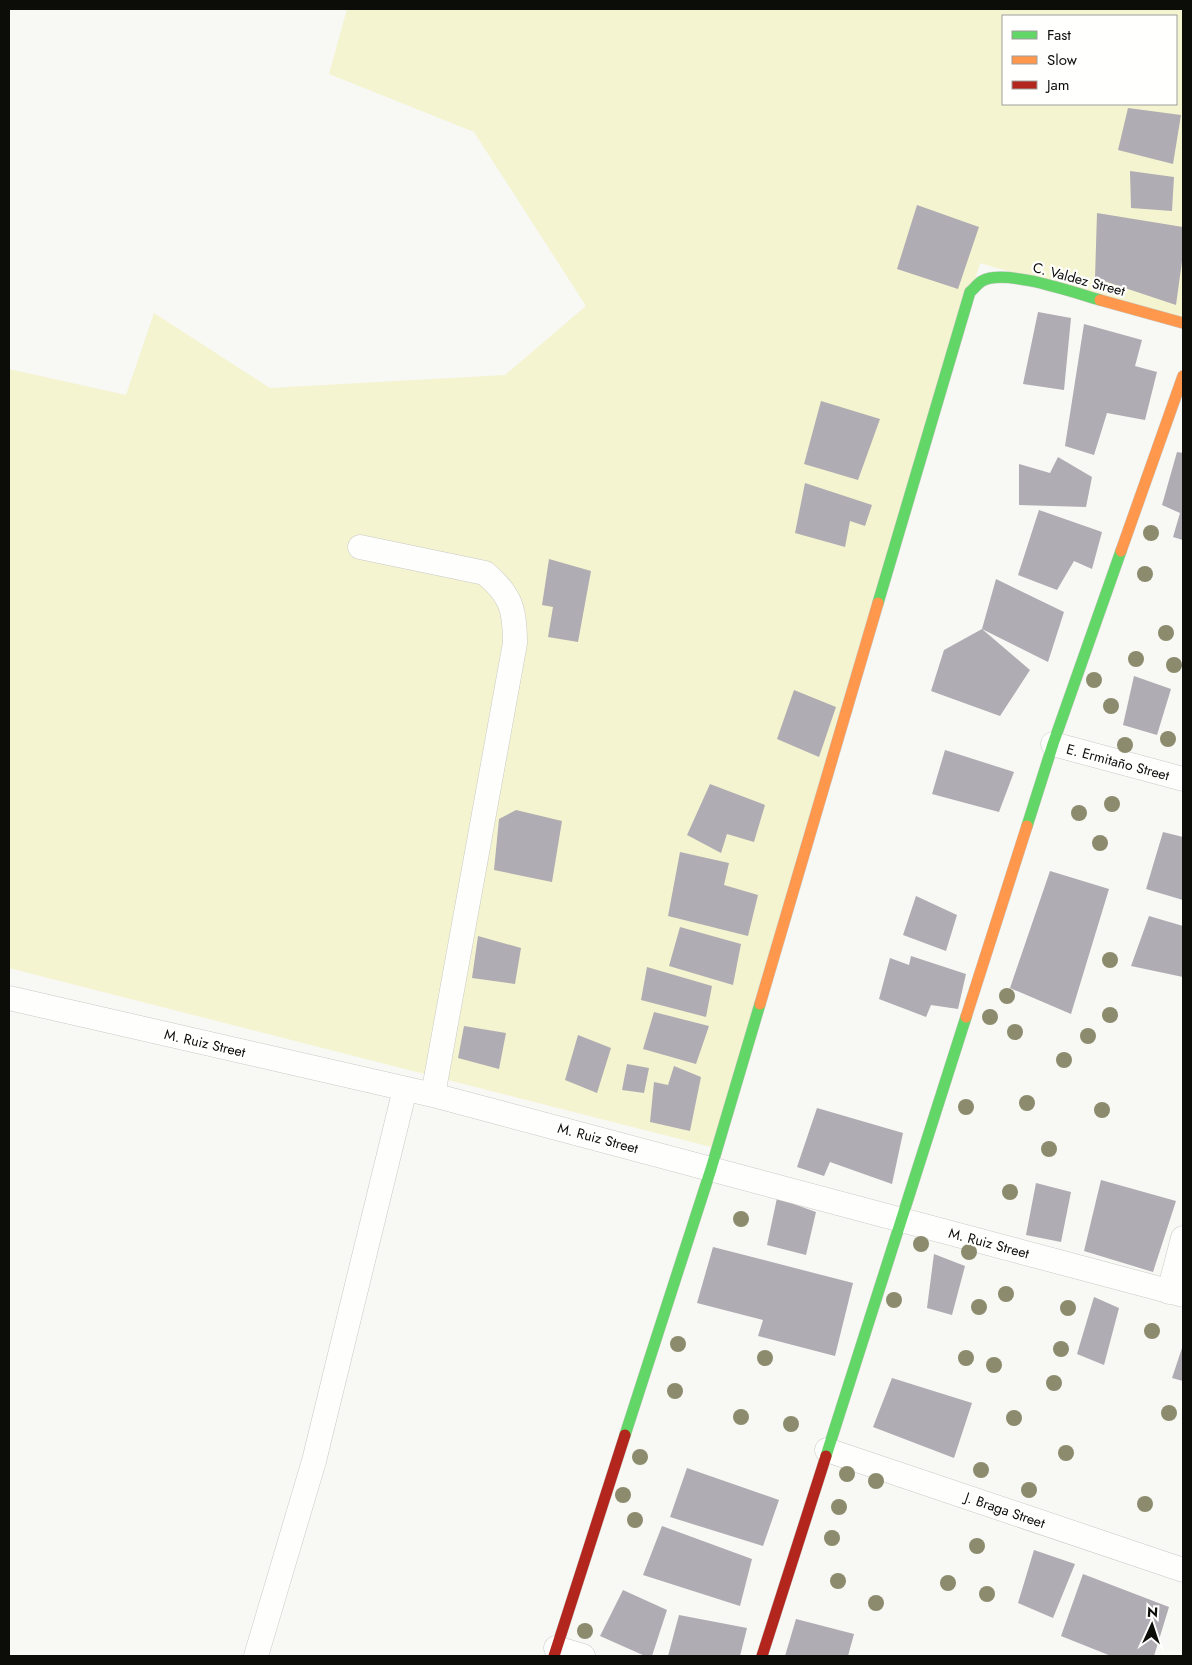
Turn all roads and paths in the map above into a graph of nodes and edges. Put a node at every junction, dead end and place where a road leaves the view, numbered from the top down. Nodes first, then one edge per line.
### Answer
1 (1183, 323) edge
2 (1183, 376) edge
3 (360, 547) dead end
4 (1053, 744) junction
5 (1183, 779) edge
6 (9, 998) edge
7 (405, 1089) junction
8 (433, 1095) junction
9 (711, 1169) junction
10 (900, 1219) junction
11 (1183, 1238) edge
12 (1176, 1294) edge
13 (826, 1450) junction
14 (1183, 1570) edge
15 (555, 1652) edge
16 (256, 1656) edge
17 (583, 1656) edge
18 (762, 1656) edge

1 - 9 street, C. Valdez Street
2 - 4 street
3 - 8 street
4 - 5 street, E. Ermitaño Street
4 - 10 street
6 - 7 street, M. Ruiz Street
7 - 8 street, M. Ruiz Street
7 - 16 street
8 - 9 street, M. Ruiz Street
9 - 10 street, M. Ruiz Street
9 - 15 street
10 - 12 street, M. Ruiz Street
10 - 13 street
11 - 12 street
13 - 14 street, J. Braga Street
13 - 18 street
15 - 17 street

